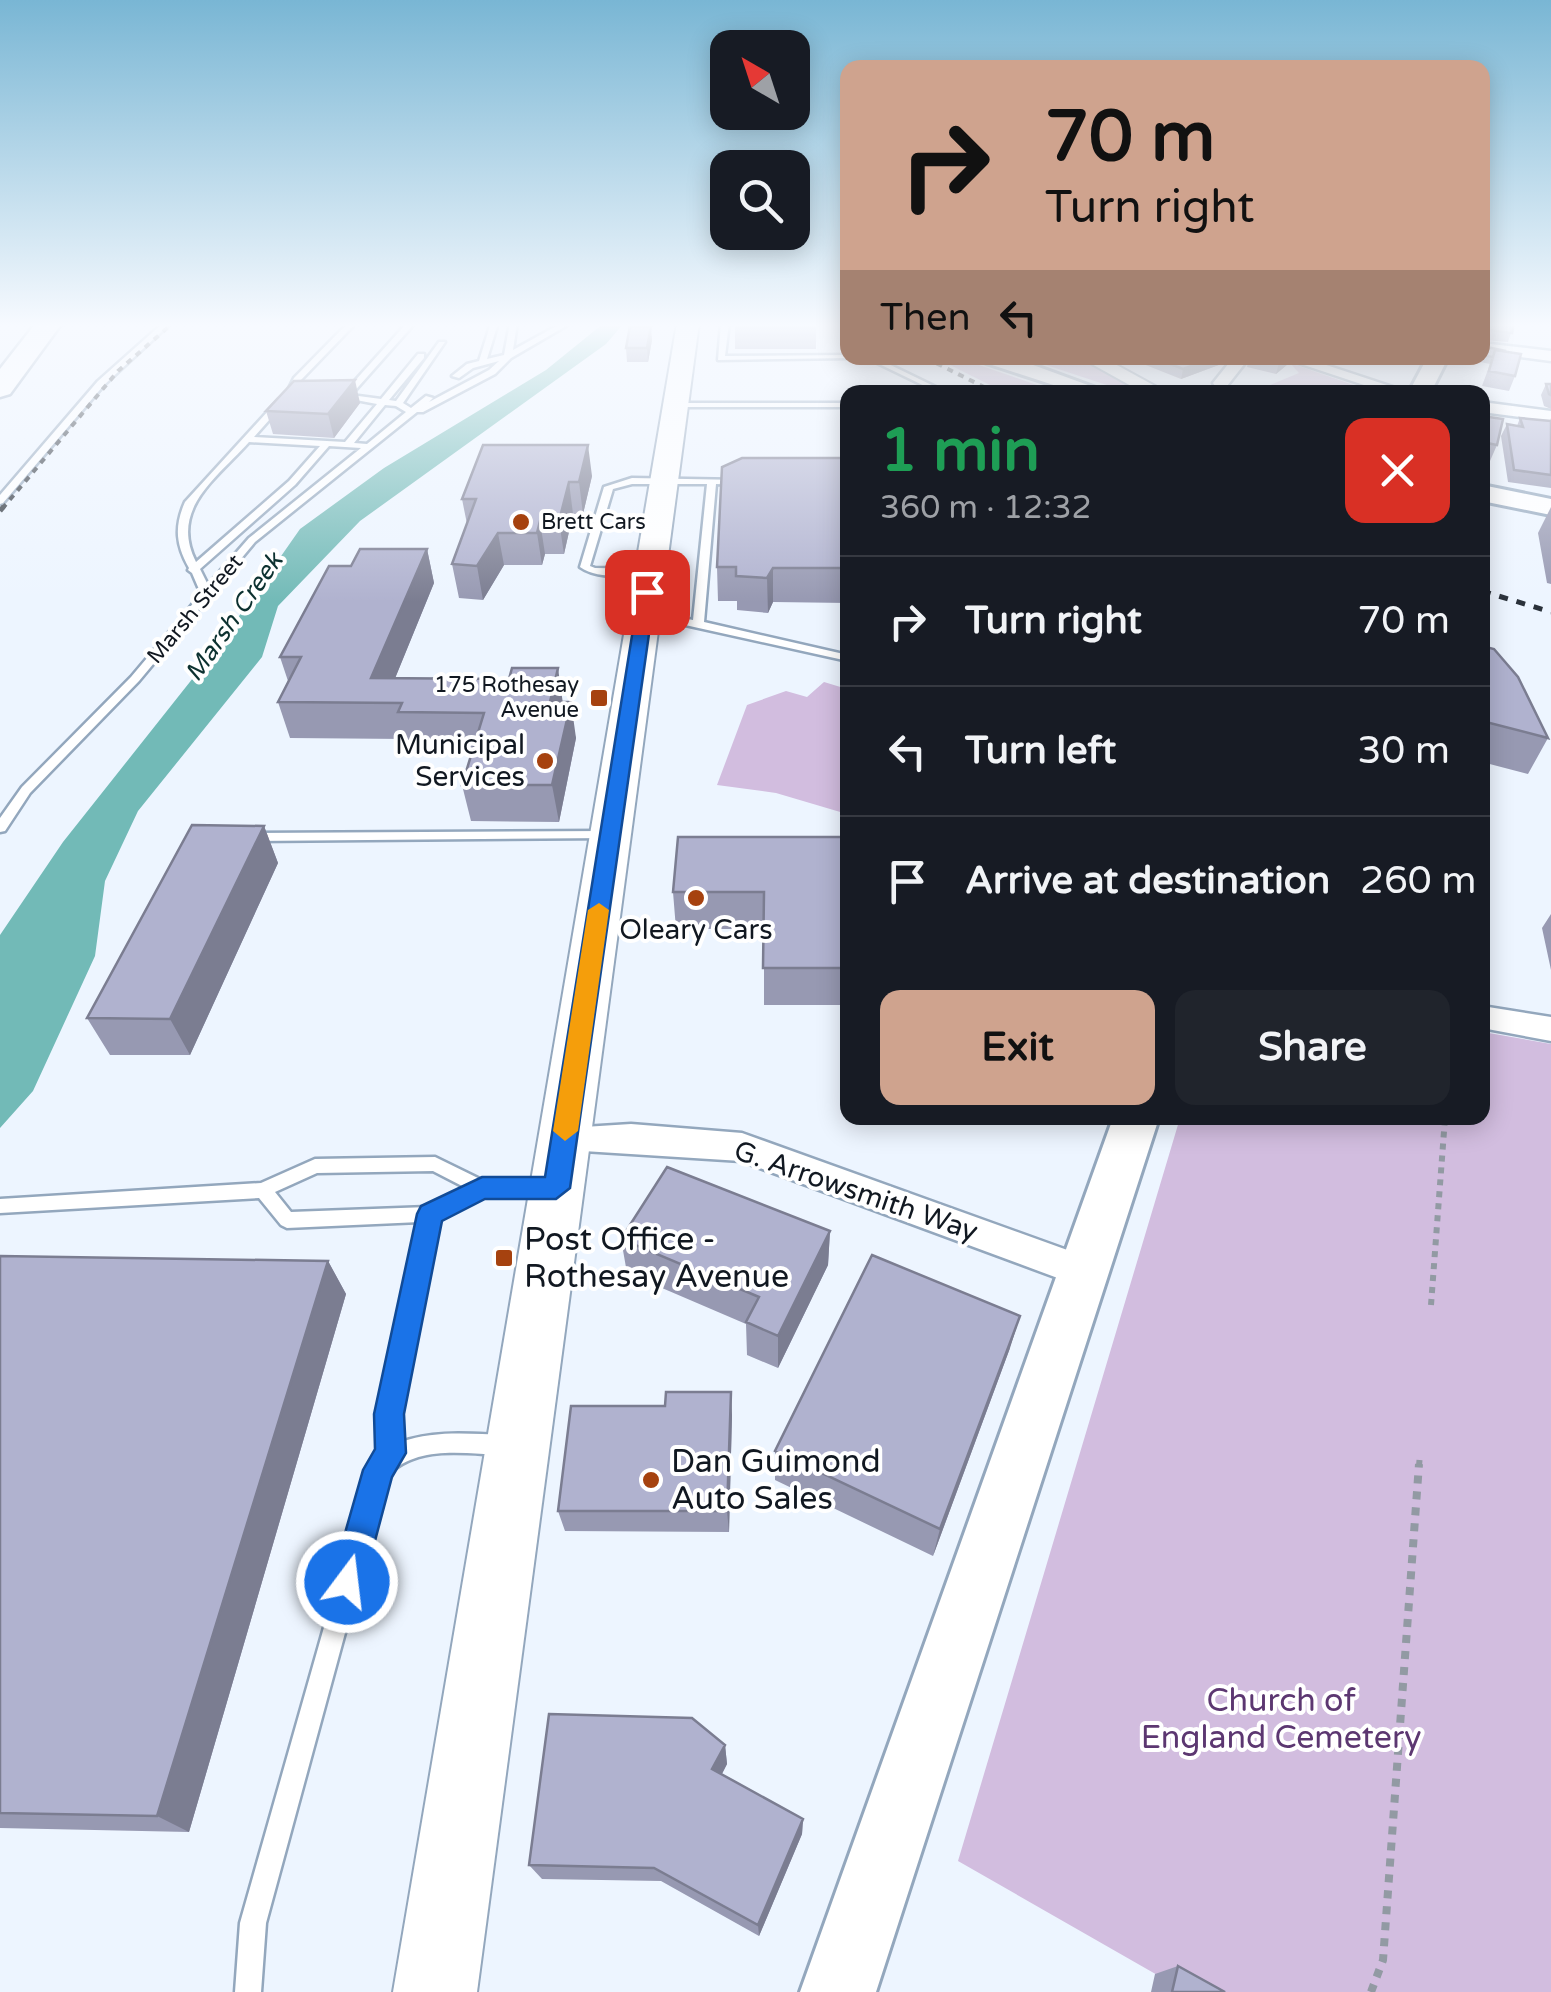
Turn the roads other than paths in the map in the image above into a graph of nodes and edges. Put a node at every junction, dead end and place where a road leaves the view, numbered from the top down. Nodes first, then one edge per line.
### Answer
1 (72, 416) edge
2 (266, 416) edge
3 (370, 416) edge
4 (406, 416) edge
5 (677, 416) edge
6 (245, 438) junction
7 (328, 442) junction
8 (349, 443) junction
9 (366, 446) junction
10 (688, 482) junction
11 (758, 482) edge
12 (1490, 494) edge
13 (0, 502) edge
14 (1551, 507) edge
15 (193, 570) junction
16 (647, 592) junction
17 (207, 595) junction
18 (698, 624) junction
19 (840, 656) edge
20 (12, 807) junction
21 (0, 818) edge
22 (0, 828) edge
23 (610, 834) junction
24 (239, 837) edge
25 (1490, 1019) edge
26 (1551, 1030) edge
27 (1134, 1125) edge
28 (560, 1164) junction
29 (482, 1188) junction
30 (264, 1190) junction
31 (0, 1206) edge
32 (430, 1214) junction
33 (1082, 1271) junction
34 (518, 1444) junction
35 (391, 1453) junction
36 (248, 1992) edge
37 (434, 1992) edge
38 (838, 1992) edge

1 - 13 lane
2 - 6 lane
3 - 8 lane
4 - 9 lane, Marsh Street
5 - 10 main road
6 - 7 lane
6 - 15 lane
7 - 8 lane
7 - 15 lane
8 - 9 lane
9 - 17 lane, Marsh Street
10 - 11 lane
10 - 16 main road
10 - 18 lane
12 - 14 main road
15 - 17 lane
16 - 18 lane
16 - 23 main road
17 - 20 lane, Marsh Street
18 - 19 lane
20 - 21 lane
20 - 22 lane, Marsh Street
23 - 24 lane
23 - 28 main road
25 - 26 street
27 - 33 main road
28 - 29 lane
28 - 33 street, G. Arrowsmith Way
28 - 34 main road
29 - 30 lane
29 - 32 lane
30 - 31 lane
30 - 32 lane
32 - 35 lane
33 - 38 main road
34 - 35 lane
34 - 37 main road
35 - 36 lane

